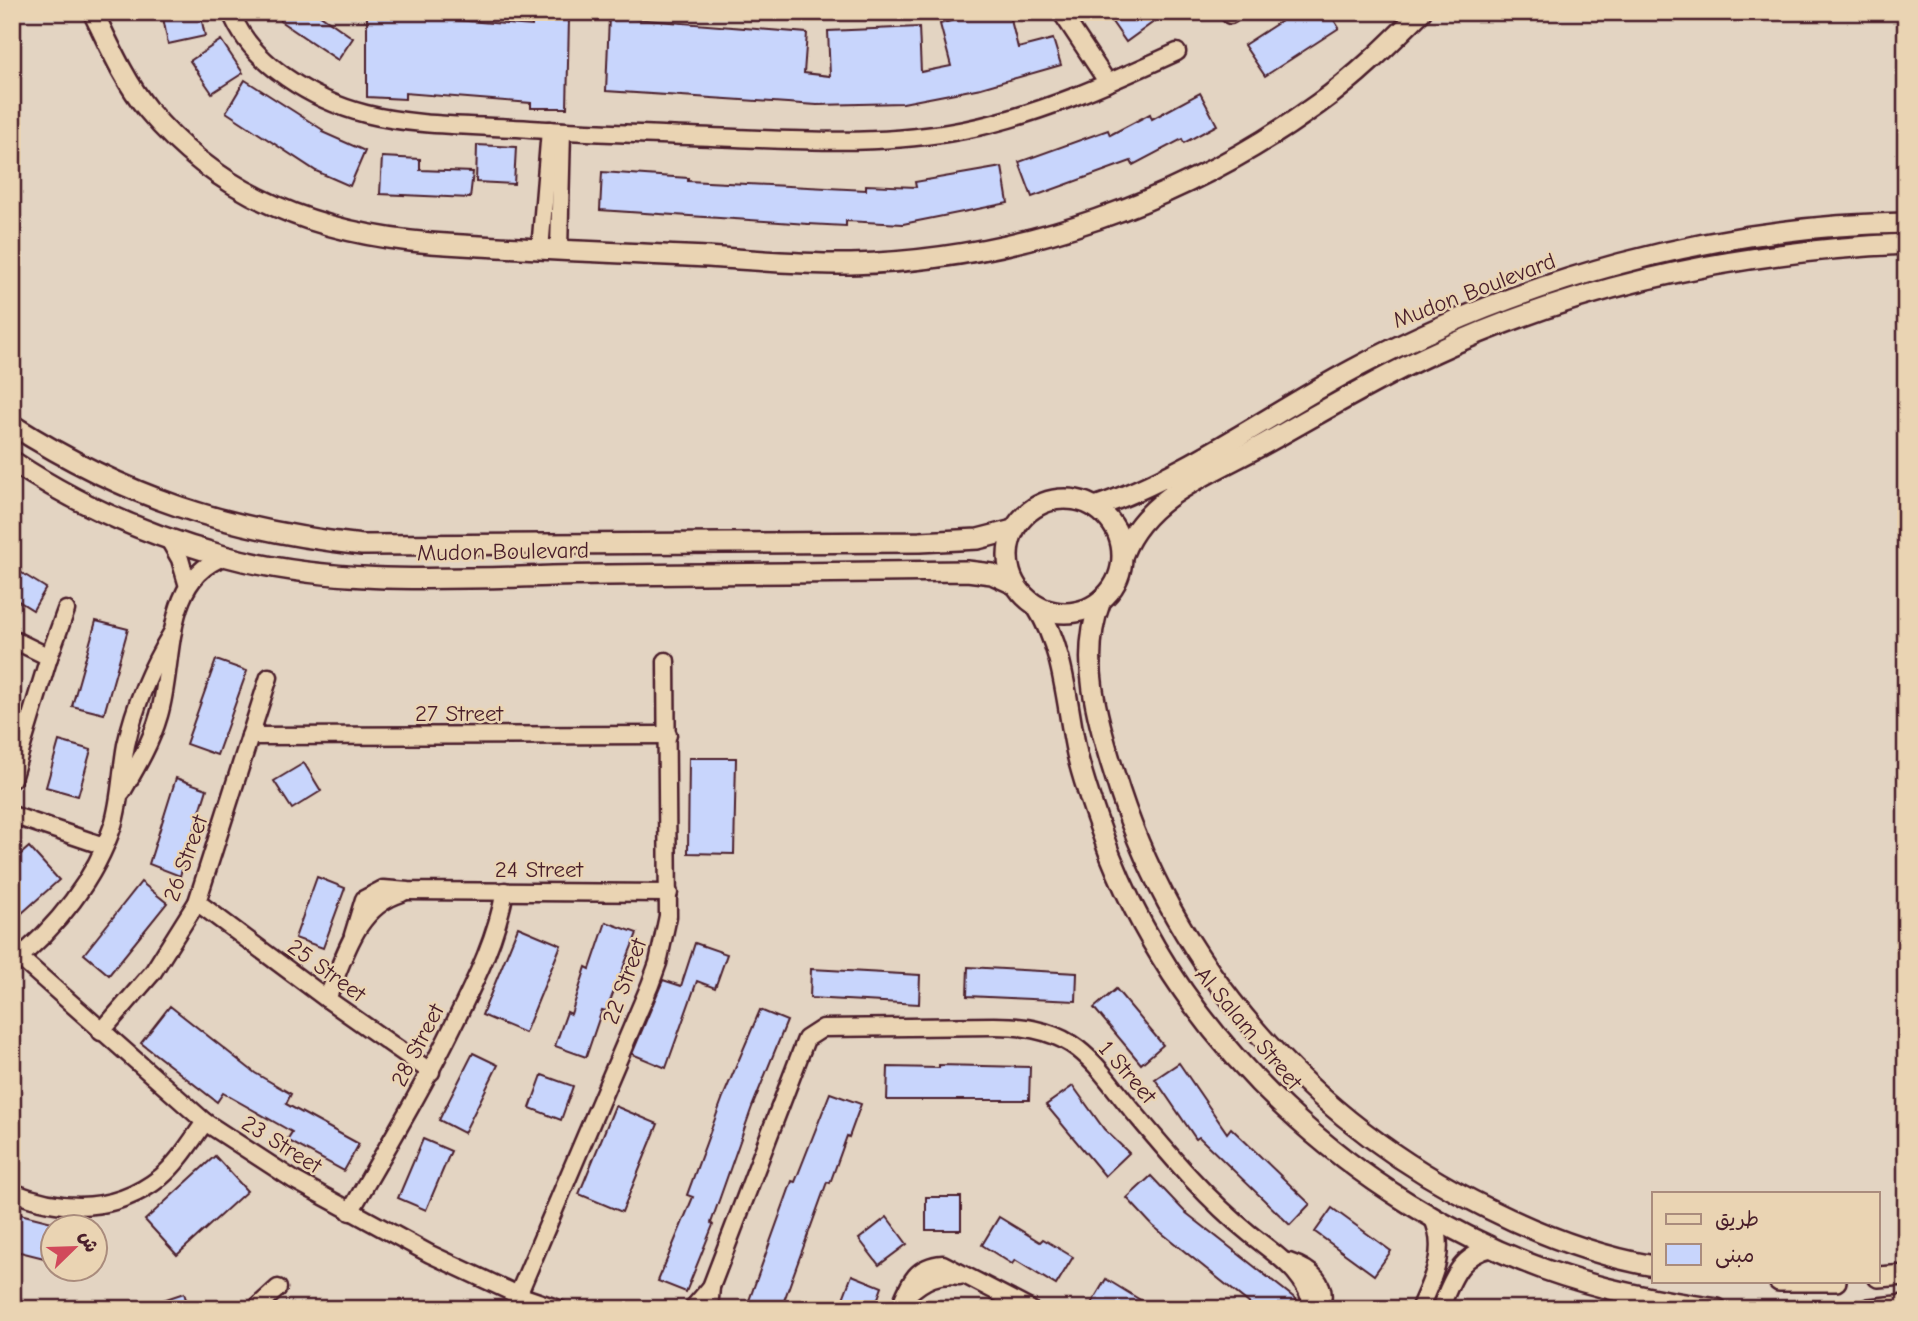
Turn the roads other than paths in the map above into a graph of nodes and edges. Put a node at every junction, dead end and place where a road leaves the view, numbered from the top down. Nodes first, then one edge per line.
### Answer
1 (93, 12) edge
2 (231, 12) edge
3 (1061, 12) edge
4 (1422, 12) edge
5 (1177, 52) dead end
6 (1108, 83) junction
7 (556, 131) junction
8 (1906, 223) edge
9 (1906, 244) edge
10 (540, 250) junction
11 (559, 250) junction
12 (12, 425) edge
13 (12, 461) edge
14 (1095, 507) junction
15 (1013, 530) junction
16 (168, 538) junction
17 (1123, 554) junction
18 (225, 557) junction
19 (187, 583) junction
20 (1014, 584) junction
21 (1100, 603) junction
22 (1037, 607) junction
23 (66, 610) dead end
24 (173, 631) junction
25 (12, 639) edge
26 (49, 657) junction
27 (666, 662) dead end
28 (269, 677) dead end
29 (131, 726) junction
30 (152, 733) junction
31 (668, 735) junction
32 (250, 736) junction
33 (12, 779) edge
34 (121, 794) junction
35 (12, 815) edge
36 (104, 846) junction
37 (505, 891) junction
38 (669, 893) junction
39 (197, 902) junction
40 (16, 960) edge
41 (327, 999) junction
42 (101, 1032) junction
43 (431, 1072) junction
44 (205, 1122) junction
45 (12, 1192) edge
46 (350, 1212) junction
47 (1432, 1217) junction
48 (1493, 1248) junction
49 (1286, 1261) junction
50 (1652, 1266) edge
51 (1906, 1275) edge
52 (1880, 1277) edge
53 (711, 1287) junction
54 (278, 1288) dead end
55 (518, 1294) junction
56 (901, 1304) edge
57 (1906, 1306) edge
58 (255, 1309) edge
59 (559, 1309) edge
60 (692, 1309) edge
61 (709, 1309) edge
62 (1030, 1309) edge
63 (1314, 1309) edge
64 (1321, 1309) edge
65 (1419, 1309) edge
66 (1440, 1309) edge
67 (1717, 1309) edge
68 (1869, 1309) edge

1 - 10 street
2 - 7 street
3 - 6 street
4 - 11 street
5 - 6 street
6 - 7 street
7 - 10 street
7 - 11 street
8 - 14 street, Mudon Boulevard
9 - 17 street, Mudon Boulevard
10 - 11 street
12 - 15 street, Mudon Boulevard
13 - 16 street, Mudon Boulevard
14 - 15 street
14 - 17 street
15 - 20 street
16 - 18 street, Mudon Boulevard
16 - 19 street
17 - 21 street
18 - 19 street
18 - 20 street, Mudon Boulevard
19 - 24 street
20 - 22 street
21 - 22 street
21 - 50 street, Al Salam Street
22 - 47 street, Al Salam Street
23 - 26 street
24 - 29 street
24 - 30 street
25 - 26 street
26 - 33 street
27 - 31 street, 22 Street
28 - 32 street, 26 Street
29 - 30 street
29 - 34 street
30 - 34 street
31 - 32 street, 27 Street
31 - 38 street, 22 Street
32 - 39 street, 26 Street
34 - 36 street
35 - 36 street
36 - 40 street
37 - 38 street, 24 Street
37 - 41 street, 24 Street
37 - 43 street, 28 Street
38 - 55 street, 22 Street
39 - 41 street, 25 Street
39 - 42 street, 26 Street
40 - 42 street, 23 Street
41 - 43 street, 25 Street
42 - 44 street, 23 Street
43 - 46 street, 28 Street
44 - 45 street
44 - 46 street, 23 Street
46 - 55 street, 23 Street
47 - 48 street, Al Salam Street
47 - 65 street
48 - 66 street
48 - 67 street, Al Salam Street
49 - 53 street, 1 Street
49 - 63 street, 1 Street
49 - 64 street, 1 Street
51 - 52 street
53 - 60 street
53 - 61 street
54 - 58 street
55 - 59 street, 23 Street
56 - 62 street
57 - 68 street

